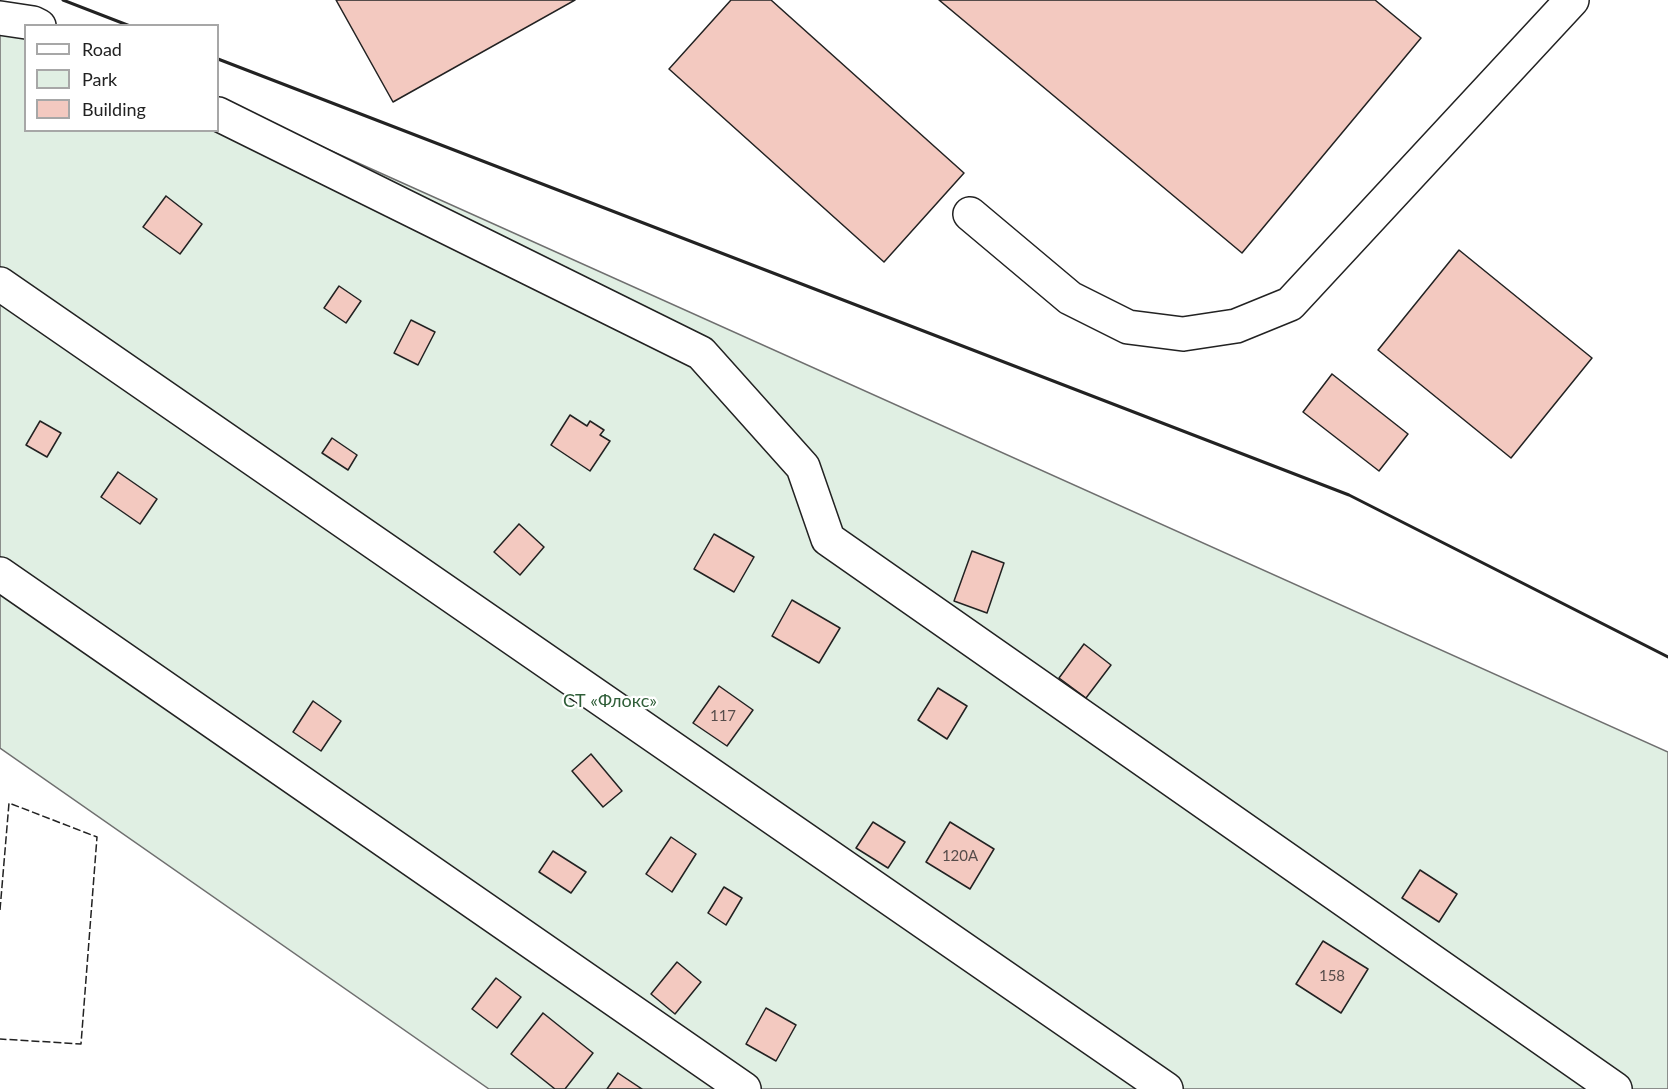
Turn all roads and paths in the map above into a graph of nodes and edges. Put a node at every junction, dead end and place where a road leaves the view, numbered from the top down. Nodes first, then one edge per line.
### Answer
1 (1572, 0) edge
2 (0, 18) edge
3 (36, 24) edge
4 (219, 114) edge
5 (970, 214) dead end
6 (0, 284) edge
7 (0, 574) edge
8 (744, 1089) edge
9 (1166, 1089) edge
10 (1615, 1089) edge

1 - 5 street
2 - 3 street
4 - 10 street
6 - 9 street
7 - 8 street

